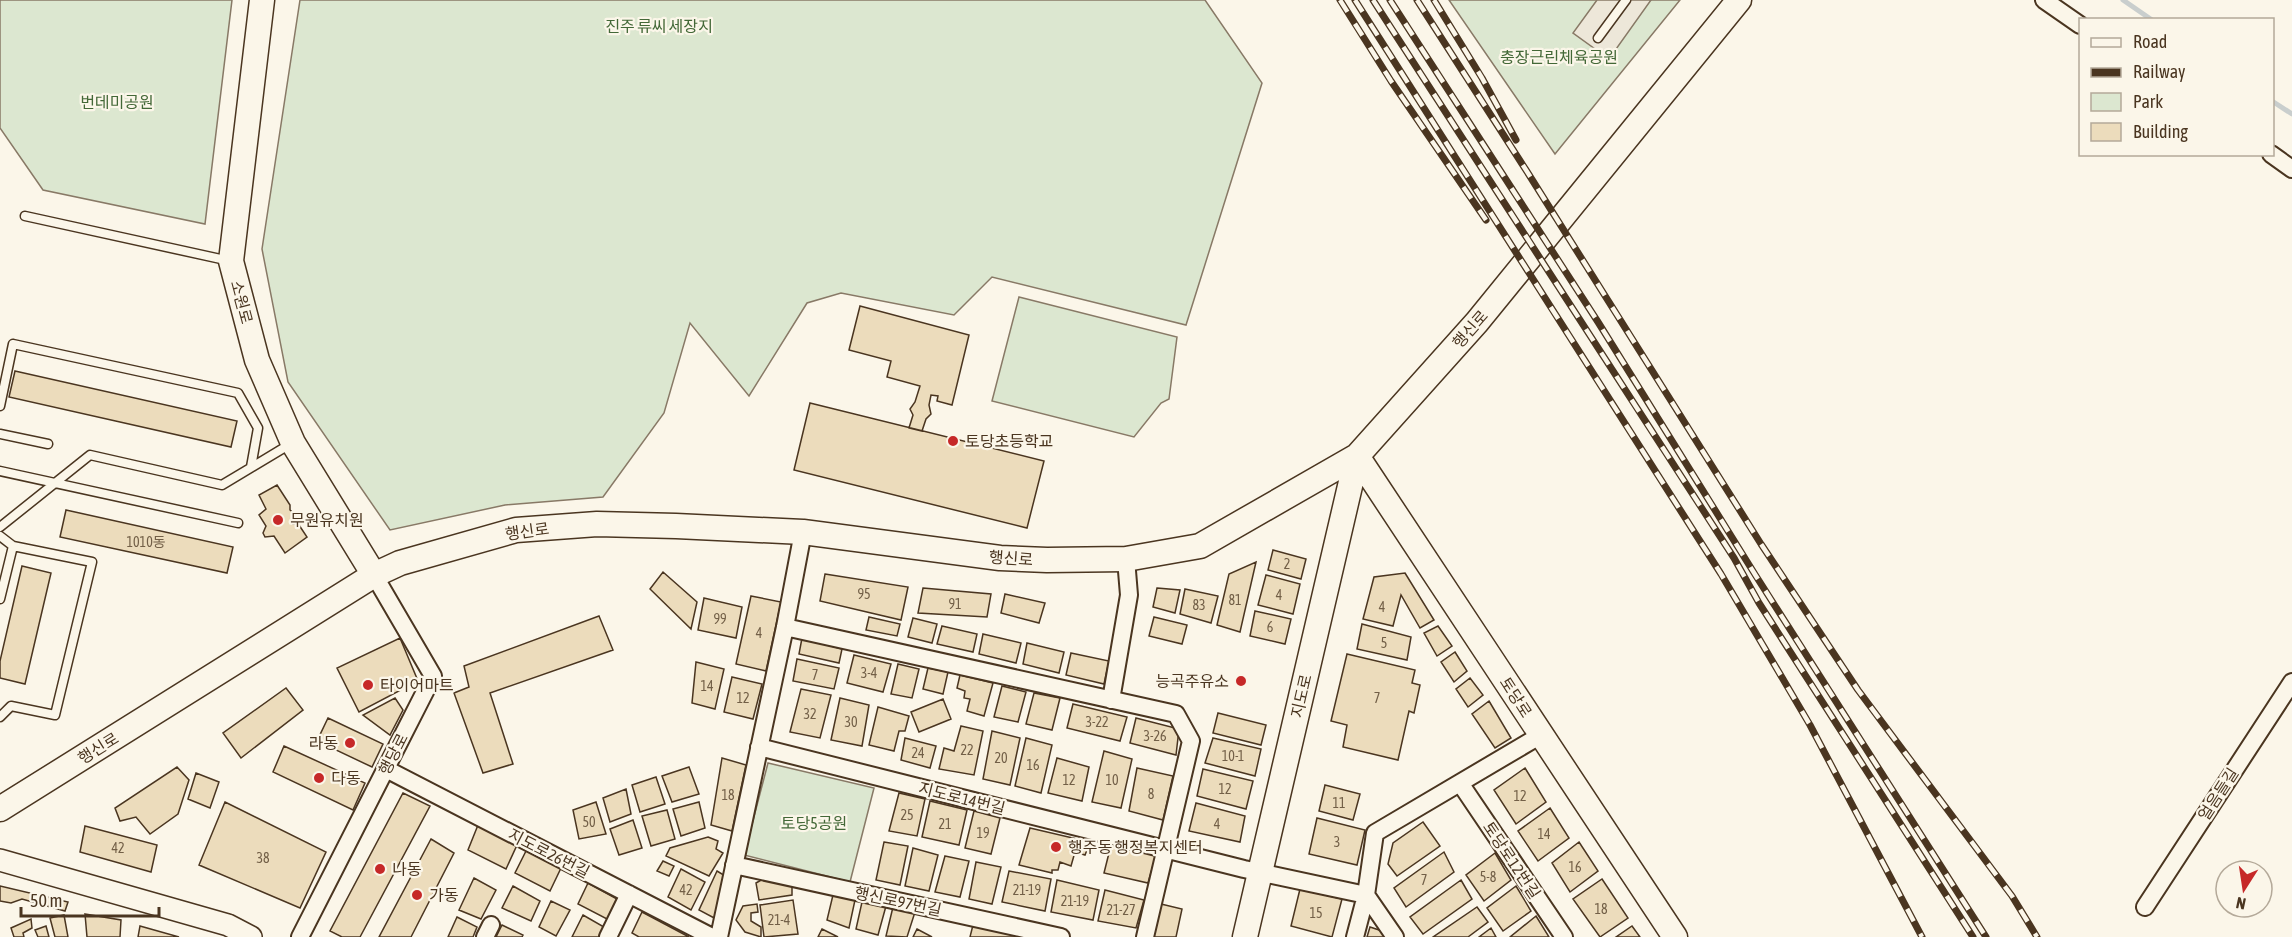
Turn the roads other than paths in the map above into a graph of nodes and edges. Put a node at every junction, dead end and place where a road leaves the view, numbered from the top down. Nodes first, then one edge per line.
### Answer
1 (262, 0) edge
2 (1626, 0) edge
3 (1739, 0) edge
4 (2044, 0) edge
5 (2079, 25) edge
6 (1598, 38) dead end
7 (2274, 156) edge
8 (2292, 169) edge
9 (25, 216) dead end
10 (231, 261) junction
11 (0, 406) edge
12 (0, 434) edge
13 (292, 443) junction
14 (48, 444) dead end
15 (1358, 456) junction
16 (250, 467) junction
17 (0, 471) edge
18 (55, 483) junction
19 (238, 523) dead end
20 (0, 527) edge
21 (802, 532) junction
22 (0, 536) edge
23 (13, 546) junction
24 (1126, 559) junction
25 (374, 575) junction
26 (0, 599) edge
27 (785, 627) junction
28 (2292, 682) edge
29 (1111, 700) junction
30 (0, 717) edge
31 (1541, 735) junction
32 (759, 747) junction
33 (386, 769) junction
34 (1460, 783) junction
35 (0, 809) edge
36 (1166, 850) junction
37 (0, 860) edge
38 (734, 865) junction
39 (1260, 873) junction
40 (629, 894) junction
41 (1366, 895) junction
42 (2145, 907) dead end
43 (251, 937) edge
44 (300, 937) edge
45 (608, 937) edge
46 (712, 937) edge
47 (718, 937) edge
48 (1062, 937) edge
49 (1145, 937) edge
50 (1245, 937) edge
51 (1355, 937) edge
52 (1395, 937) edge
53 (1564, 937) edge
54 (1675, 937) edge

1 - 10 main road, 소원로
2 - 6 lane
3 - 15 main road, 행신로
4 - 5 street
7 - 8 street
9 - 10 lane
10 - 13 main road, 소원로
11 - 16 lane
12 - 14 lane
13 - 16 lane
13 - 25 main road, 소원로
15 - 24 main road, 행신로
15 - 31 main road, 토당로
15 - 39 main road, 지도로
16 - 18 lane
17 - 18 lane
18 - 19 lane
18 - 20 lane
21 - 24 main road, 행신로
21 - 25 main road, 행신로
21 - 27 street
22 - 23 lane
23 - 26 lane
23 - 30 lane
24 - 29 street
25 - 33 street, 행당로
25 - 35 main road, 행신로
27 - 29 street
27 - 32 street
28 - 42 street, 얼음들길
29 - 36 street
31 - 34 street
31 - 54 main road, 토당로
32 - 36 street, 지도로14번길
32 - 38 street
33 - 40 street, 지도로26번길
33 - 44 street, 행당로
34 - 41 street
34 - 53 street, 토당로12번길
36 - 39 street, 지도로14번길
36 - 49 street
37 - 43 street
38 - 47 street
38 - 48 street, 행신로97번길
39 - 41 street, 지도로14번길
39 - 50 main road, 지도로
40 - 45 street
40 - 46 street, 지도로26번길
41 - 51 street
41 - 52 street

